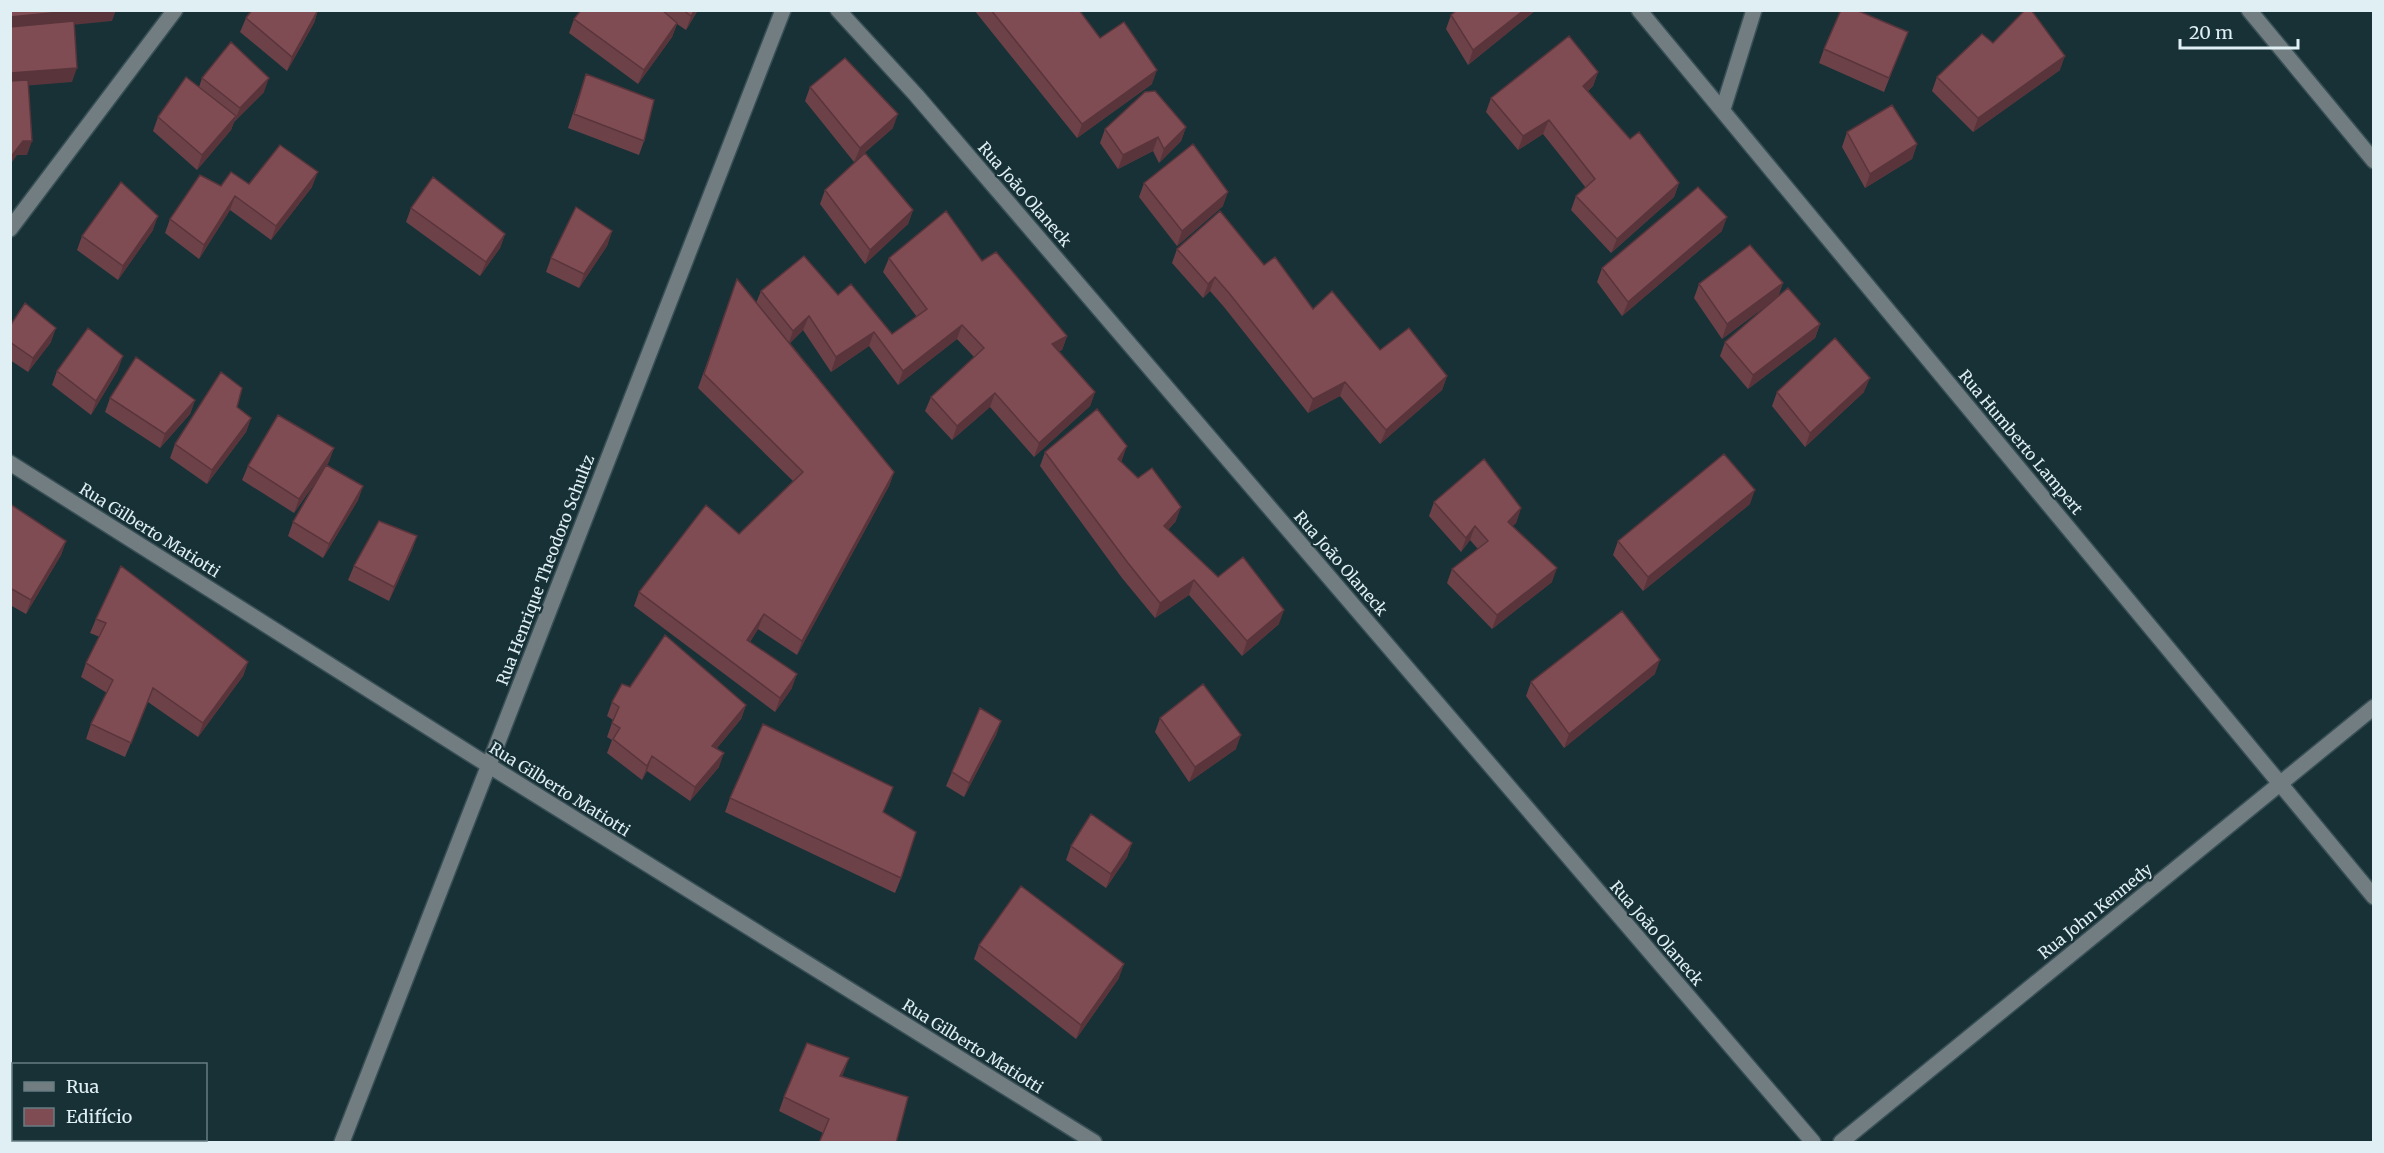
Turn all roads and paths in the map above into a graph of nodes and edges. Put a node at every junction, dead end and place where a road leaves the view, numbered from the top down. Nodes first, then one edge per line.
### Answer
1 (175, 10) edge
2 (783, 10) edge
3 (838, 10) edge
4 (1639, 10) edge
5 (1754, 10) edge
6 (2249, 10) edge
7 (1723, 109) junction
8 (2373, 161) edge
9 (10, 228) edge
10 (10, 463) edge
11 (2373, 707) edge
12 (488, 765) junction
13 (2280, 783) junction
14 (2373, 897) edge
15 (342, 1143) edge
16 (1094, 1143) edge
17 (1813, 1143) edge
18 (1841, 1143) edge

1 - 9 street
2 - 12 street, Rua Henrique Theodoro Schultz
3 - 17 street, Rua João Olaneck
4 - 7 street, Rua Humberto Lampert
5 - 7 street
6 - 8 street
7 - 13 street, Rua Humberto Lampert
10 - 12 street, Rua Gilberto Matiotti
11 - 13 street, Rua John Kennedy
12 - 15 street, Rua Henrique Theodoro Schultz
12 - 16 street, Rua Gilberto Matiotti
13 - 14 street, Rua Humberto Lampert
13 - 18 street, Rua John Kennedy

